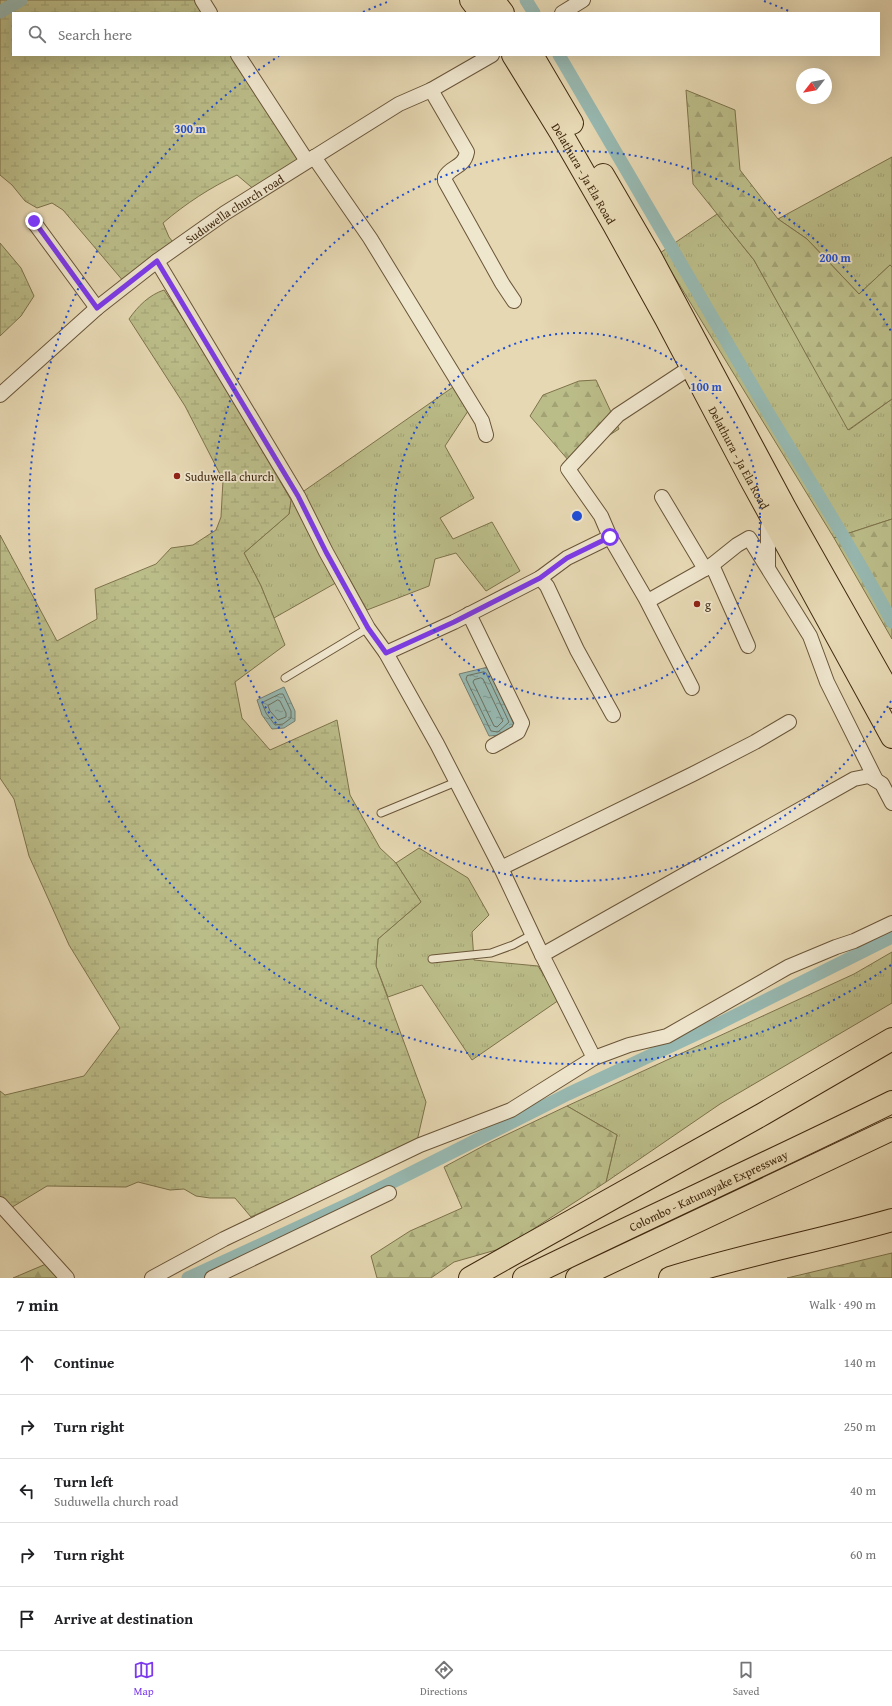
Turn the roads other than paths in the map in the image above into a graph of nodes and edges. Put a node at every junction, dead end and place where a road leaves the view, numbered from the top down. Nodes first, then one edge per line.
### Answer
1 (202, 0) edge
2 (471, 0) edge
3 (493, 0) edge
4 (583, 0) edge
5 (209, 12) edge
6 (480, 12) edge
7 (502, 12) edge
8 (564, 12) edge
9 (239, 56) edge
10 (490, 56) edge
11 (514, 56) edge
12 (533, 56) edge
13 (431, 90) junction
14 (310, 159) junction
15 (34, 221) dead end
16 (157, 261) junction
17 (514, 300) dead end
18 (97, 308) junction
19 (691, 367) junction
20 (0, 395) edge
21 (486, 435) dead end
22 (662, 497) dead end
23 (771, 524) junction
24 (610, 537) junction
25 (749, 538) junction
26 (768, 566) junction
27 (708, 567) junction
28 (540, 578) junction
29 (648, 601) junction
30 (469, 614) junction
31 (368, 628) junction
32 (748, 646) dead end
33 (386, 653) junction
34 (285, 678) dead end
35 (692, 688) dead end
36 (892, 697) edge
37 (613, 715) dead end
38 (789, 722) dead end
39 (892, 737) edge
40 (492, 746) dead end
41 (876, 780) junction
42 (456, 782) junction
43 (892, 802) edge
44 (381, 812) dead end
45 (500, 868) junction
46 (892, 923) edge
47 (533, 934) junction
48 (542, 955) junction
49 (432, 959) dead end
50 (892, 1039) edge
51 (594, 1058) junction
52 (892, 1102) edge
53 (892, 1129) edge
54 (389, 1193) dead end
55 (0, 1204) edge
56 (892, 1220) edge
57 (234, 1274) edge
58 (67, 1278) edge
59 (152, 1278) edge
60 (212, 1278) edge
61 (470, 1278) edge
62 (524, 1278) edge
63 (577, 1278) edge
64 (670, 1278) edge

1 - 5 street
2 - 6 main road
3 - 7 main road
4 - 8 street
9 - 14 street
10 - 13 street, Suduwella church road
11 - 19 main road, Delathura - Ja Ela Road
12 - 36 main road, Delathura - Ja Ela Road
13 - 14 street, Suduwella church road
13 - 17 street
14 - 16 street, Suduwella church road
14 - 21 street
15 - 18 street
16 - 18 street, Suduwella church road
16 - 31 street
18 - 20 street, Suduwella church road
19 - 23 main road, Delathura - Ja Ela Road
19 - 24 street
22 - 27 street
23 - 25 street
23 - 26 street
23 - 39 main road, Delathura - Ja Ela Road
24 - 28 street
24 - 29 street
25 - 26 street
25 - 27 street
26 - 41 street
27 - 29 street
27 - 32 street
28 - 30 street
28 - 37 street
29 - 35 street
30 - 33 street
30 - 40 street
31 - 33 street
31 - 34 lane
33 - 42 street
38 - 45 street
41 - 43 street
41 - 48 street
42 - 44 lane
42 - 45 street
45 - 47 street
46 - 51 street
47 - 48 street
47 - 49 lane
48 - 51 street
50 - 61 main road
51 - 59 street
52 - 62 main road, Colombo - Katunayake Expressway
53 - 63 main road, Colombo - Katunayake Expressway
54 - 57 street
55 - 58 street
56 - 64 main road
57 - 60 street

